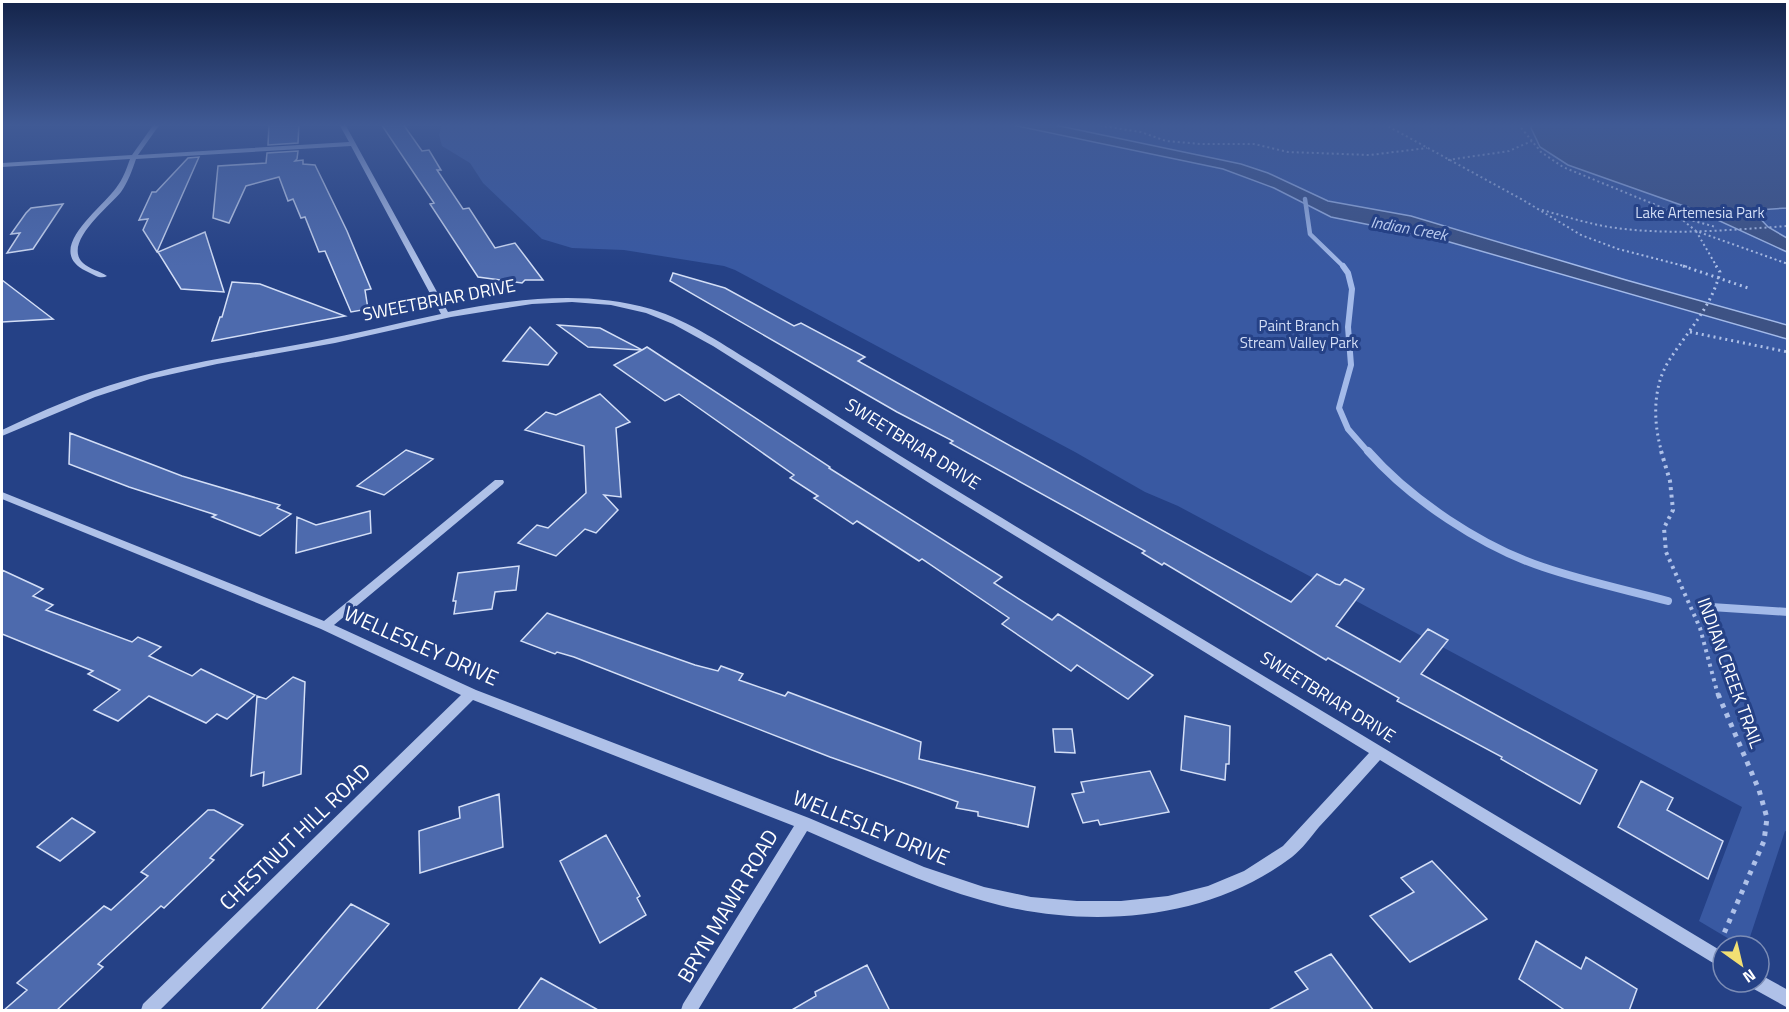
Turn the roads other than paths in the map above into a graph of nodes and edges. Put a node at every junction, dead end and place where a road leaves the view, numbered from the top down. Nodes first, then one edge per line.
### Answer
1 (130, 171) edge
2 (367, 171) edge
3 (103, 276) dead end
4 (446, 316) junction
5 (2, 433) edge
6 (499, 482) dead end
7 (2, 495) edge
8 (325, 626) junction
9 (471, 694) junction
10 (1379, 752) junction
11 (804, 823) junction
12 (1711, 953) edge
13 (1771, 990) edge
14 (1788, 1000) edge
15 (149, 1011) edge
16 (689, 1011) edge

1 - 3 street
2 - 4 street
4 - 5 street, SWEETBRIAR DRIVE
4 - 10 street, SWEETBRIAR DRIVE
6 - 8 street, WELLESLEY DRIVE
7 - 8 street, WELLESLEY DRIVE
8 - 9 street, WELLESLEY DRIVE
9 - 11 street, WELLESLEY DRIVE
9 - 15 street, CHESTNUT HILL ROAD
10 - 11 street, WELLESLEY DRIVE
10 - 12 street, SWEETBRIAR DRIVE
11 - 16 street, BRYN MAWR ROAD
13 - 14 street

